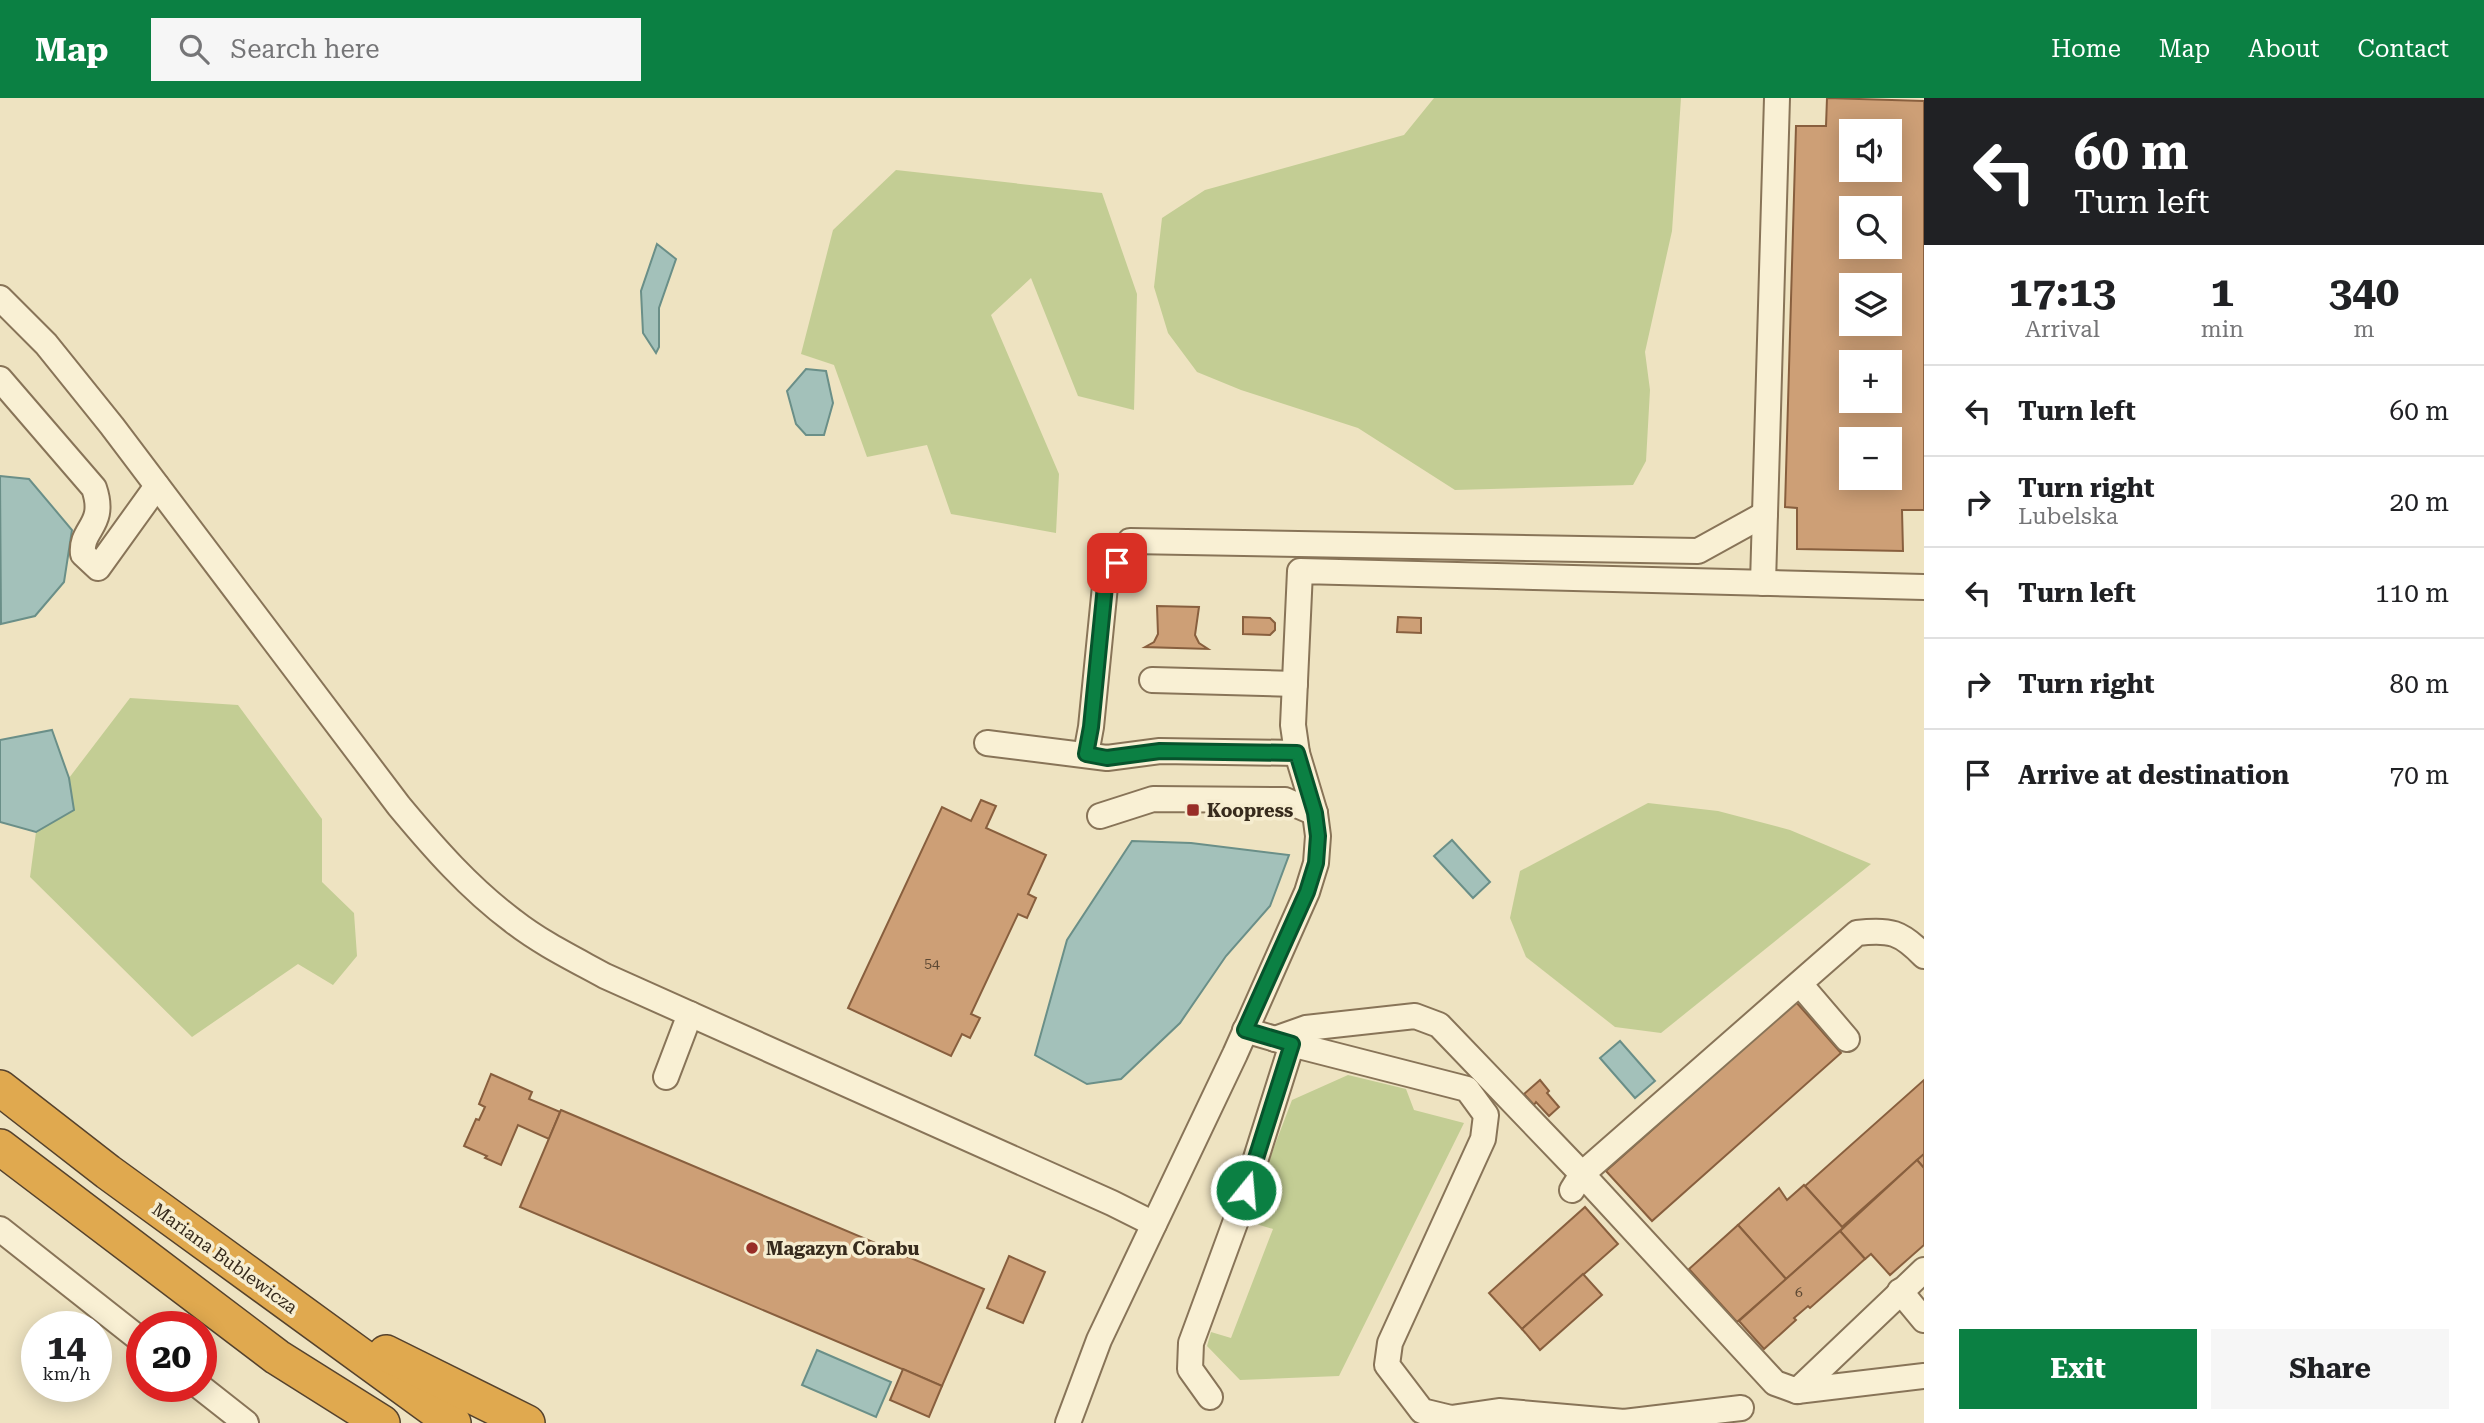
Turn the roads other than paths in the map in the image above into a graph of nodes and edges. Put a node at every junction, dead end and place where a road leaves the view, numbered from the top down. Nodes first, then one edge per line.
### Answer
1 (1777, 98) edge
2 (0, 298) edge
3 (0, 379) edge
4 (157, 486) junction
5 (1765, 514) junction
6 (1763, 583) junction
7 (1924, 587) edge
8 (1152, 680) dead end
9 (1295, 684) junction
10 (987, 743) dead end
11 (1297, 753) junction
12 (1086, 754) junction
13 (1315, 813) junction
14 (1100, 816) dead end
15 (1924, 956) edge
16 (1800, 984) junction
17 (690, 1014) junction
18 (1245, 1030) junction
19 (1847, 1039) dead end
20 (1283, 1041) junction
21 (666, 1077) dead end
22 (0, 1088) edge
23 (0, 1147) edge
24 (1577, 1182) junction
25 (1154, 1224) junction
26 (0, 1229) edge
27 (1924, 1270) edge
28 (253, 1279) junction
29 (1900, 1291) junction
30 (1924, 1320) edge
31 (126, 1328) edge
32 (277, 1357) junction
33 (1924, 1376) edge
34 (1085, 1383) junction
35 (1797, 1391) junction
36 (1210, 1397) dead end
37 (217, 1400) edge
38 (1741, 1408) dead end
39 (246, 1423) edge
40 (352, 1423) edge
41 (382, 1423) edge
42 (453, 1423) edge
43 (527, 1423) edge
44 (1068, 1423) edge
45 (1087, 1423) edge

1 - 5 street
2 - 4 street
3 - 4 street
4 - 17 street
5 - 6 street
5 - 12 street
6 - 7 street
6 - 9 street
8 - 9 street
9 - 11 street
10 - 12 street
11 - 12 street
11 - 13 street
13 - 14 street
13 - 18 street
15 - 16 street
16 - 19 street
16 - 24 street
17 - 21 street
17 - 25 street
18 - 20 street
18 - 25 street
20 - 24 street
20 - 36 street
20 - 38 street
22 - 28 highway, Mariana Bublewicza
23 - 32 highway
24 - 35 street
25 - 34 street
26 - 31 street
27 - 29 street
28 - 42 highway, Mariana Bublewicza
28 - 43 highway
29 - 30 street
29 - 35 street
32 - 40 highway
32 - 41 highway
33 - 35 street
34 - 44 street
34 - 45 street
37 - 39 street

